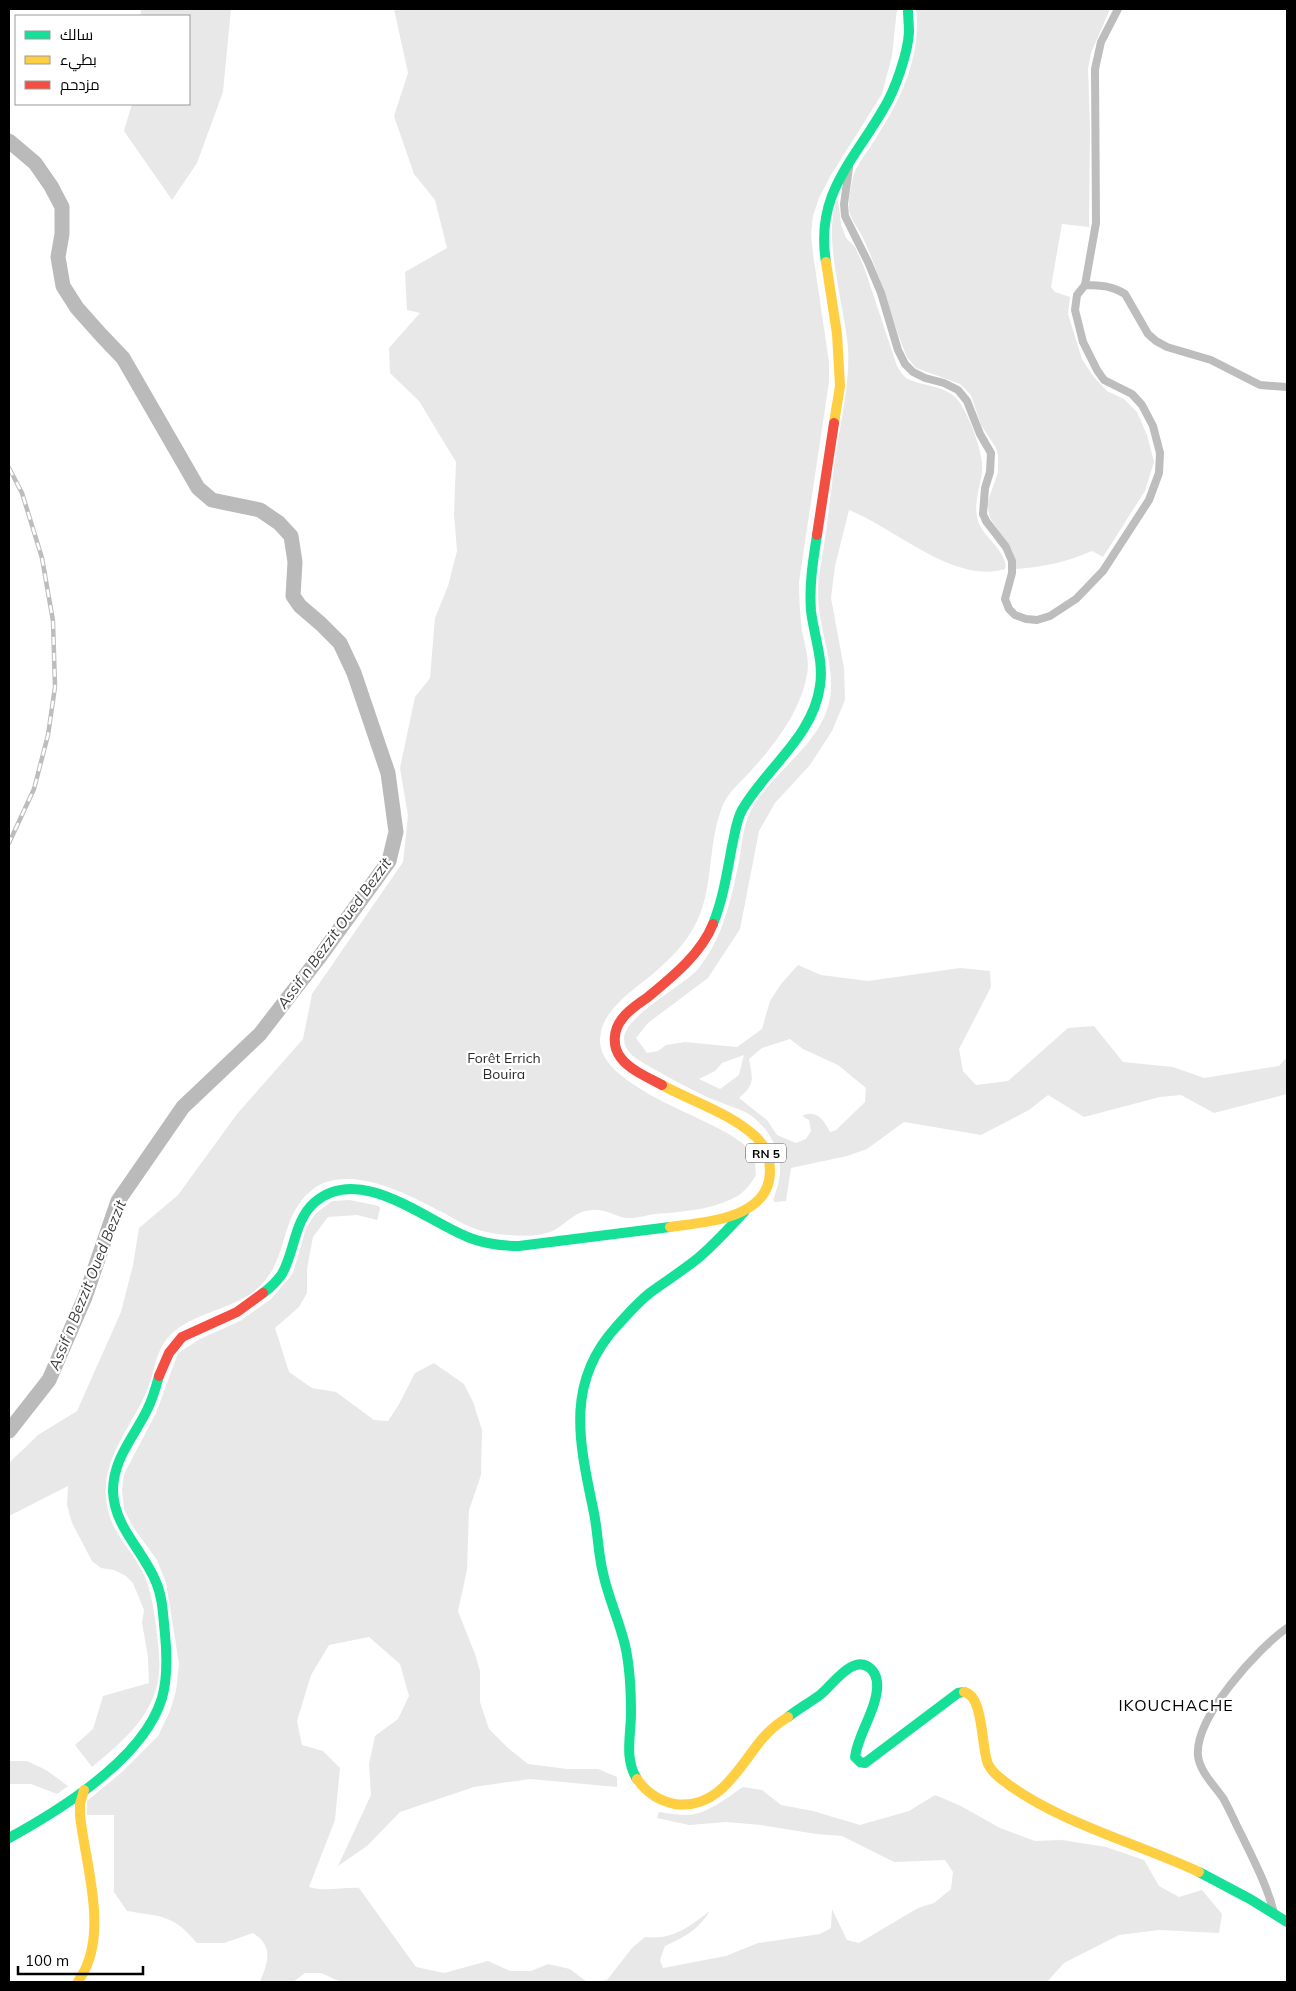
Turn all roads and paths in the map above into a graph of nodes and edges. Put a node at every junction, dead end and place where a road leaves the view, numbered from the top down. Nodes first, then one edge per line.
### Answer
1 (908, 9) edge
2 (1118, 9) edge
3 (849, 165) junction
4 (1085, 285) junction
5 (1287, 387) edge
6 (746, 1210) junction
7 (1287, 1628) edge
8 (84, 1790) junction
9 (9, 1838) edge
10 (1274, 1913) junction
11 (1287, 1922) edge
12 (78, 1982) edge

1 - 3 main road, RN 5
2 - 4 street
3 - 4 street
3 - 6 main road, RN 5
4 - 5 street
6 - 8 main road, RN 5
6 - 10 main road
7 - 10 street
8 - 9 main road, RN 5
8 - 12 main road
10 - 11 main road

